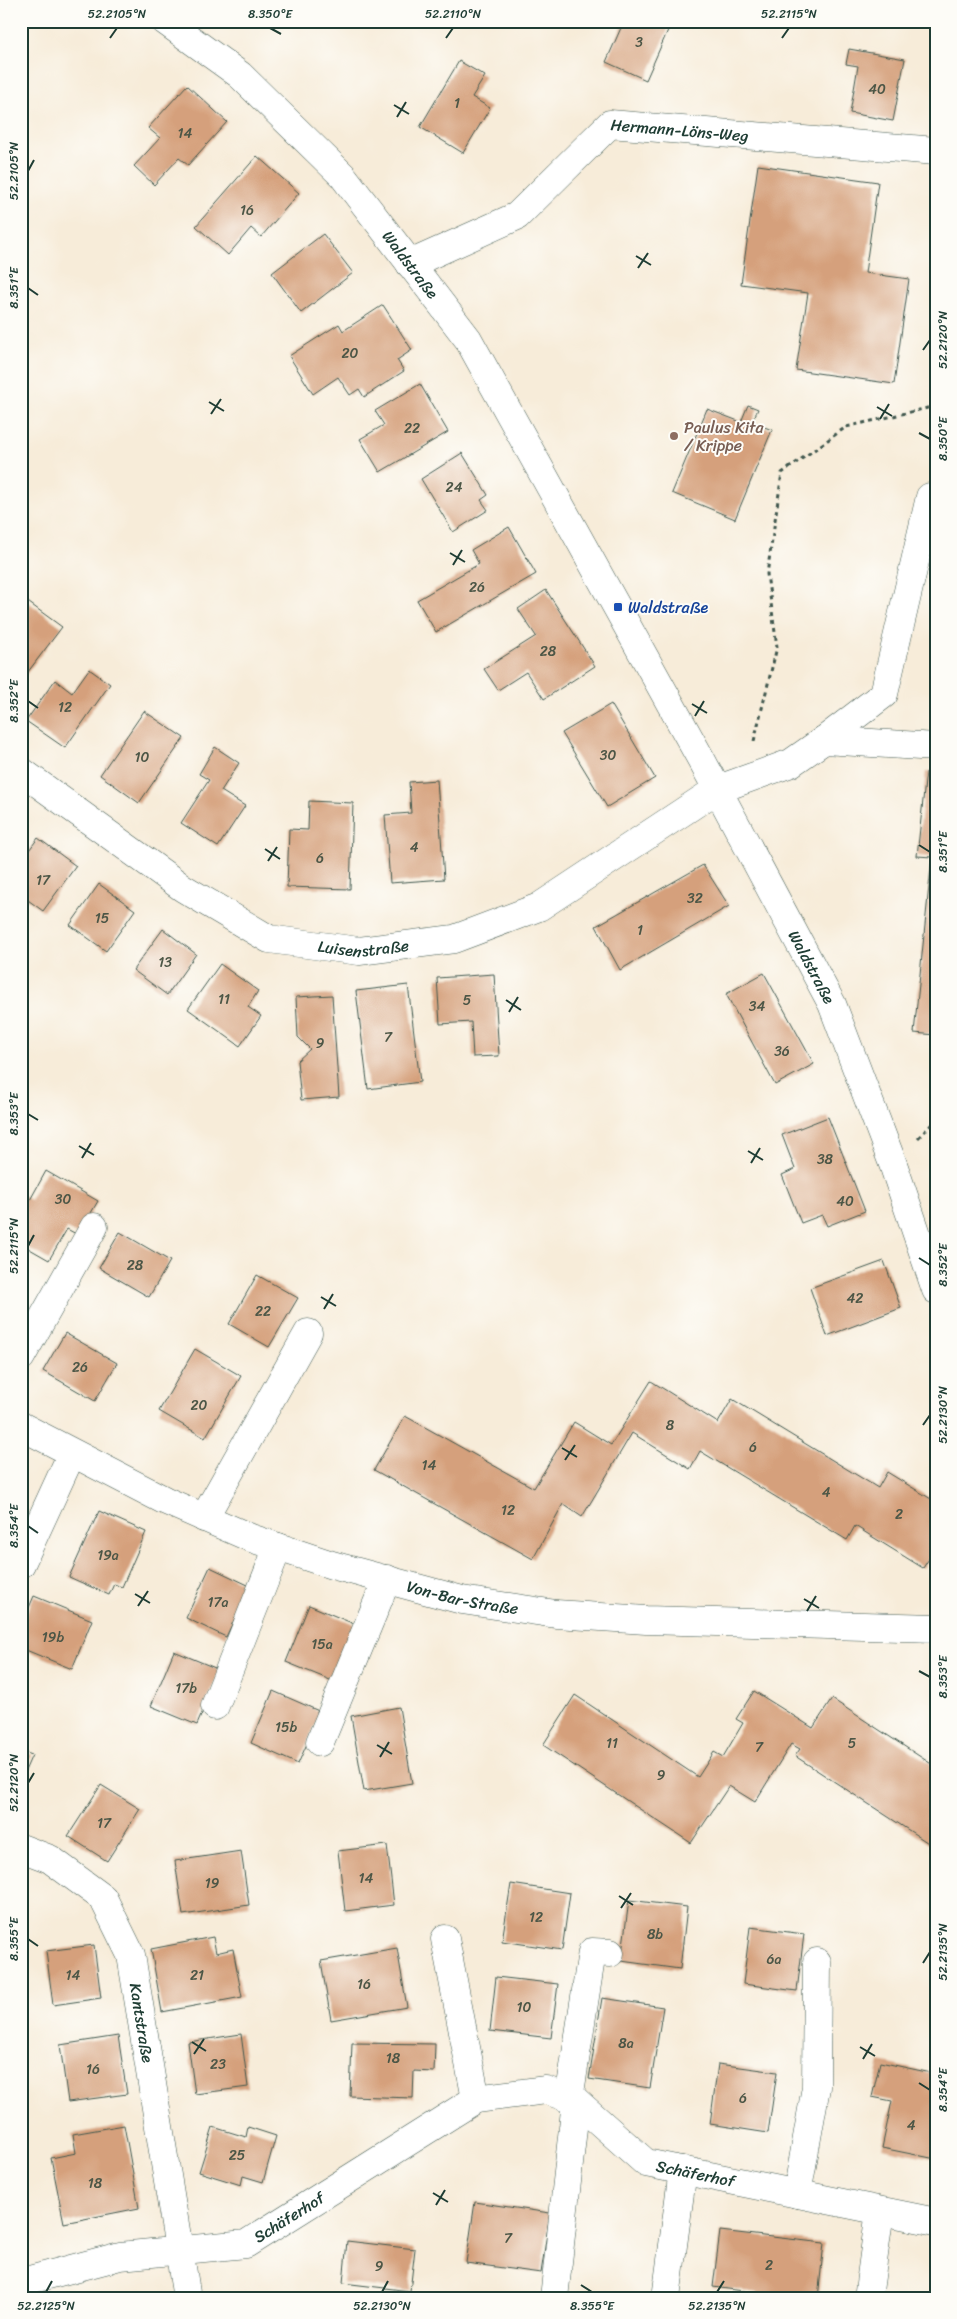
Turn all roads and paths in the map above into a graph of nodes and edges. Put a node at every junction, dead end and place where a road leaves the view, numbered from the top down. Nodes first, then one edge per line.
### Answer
1 (165, 21) edge
2 (936, 151) edge
3 (410, 264) junction
4 (936, 406) edge
5 (930, 497) dead end
6 (824, 740) junction
7 (749, 746) dead end
8 (936, 747) edge
9 (21, 772) edge
10 (716, 790) junction
11 (94, 1226) dead end
12 (936, 1290) edge
13 (308, 1332) dead end
14 (21, 1357) edge
15 (21, 1426) edge
16 (72, 1453) junction
17 (204, 1518) junction
18 (278, 1547) junction
19 (21, 1564) edge
20 (387, 1580) junction
21 (936, 1628) edge
22 (215, 1706) dead end
23 (320, 1742) dead end
24 (21, 1848) edge
25 (445, 1939) dead end
26 (610, 1953) dead end
27 (817, 1962) dead end
28 (476, 2099) junction
29 (573, 2100) junction
30 (683, 2170) junction
31 (797, 2194) junction
32 (880, 2211) junction
33 (936, 2222) edge
34 (179, 2249) junction
35 (21, 2286) edge
36 (187, 2298) edge
37 (554, 2298) edge
38 (666, 2298) edge
39 (868, 2298) edge

1 - 3 street, Waldstraße
2 - 3 street, Hermann-Löns-Weg
3 - 10 street, Waldstraße
4 - 7 path
5 - 6 street, Luisenstraße
6 - 8 street
6 - 10 street, Luisenstraße
9 - 10 street, Luisenstraße
10 - 12 street, Waldstraße
11 - 14 street
13 - 17 street
15 - 16 street, Von-Bar-Straße
16 - 17 street, Von-Bar-Straße
16 - 19 street
17 - 18 street, Von-Bar-Straße
18 - 20 street, Von-Bar-Straße
18 - 22 street
20 - 21 street, Von-Bar-Straße
20 - 23 street
24 - 34 street, Kantstraße
25 - 28 street
26 - 29 street
27 - 31 street
28 - 29 street, Schäferhof
28 - 34 street, Schäferhof
29 - 30 street, Schäferhof
29 - 37 street
30 - 31 street, Schäferhof
30 - 38 street
31 - 32 street, Schäferhof
32 - 33 street, Schäferhof
32 - 39 street
34 - 35 street, Schäferhof
34 - 36 street, Kantstraße

